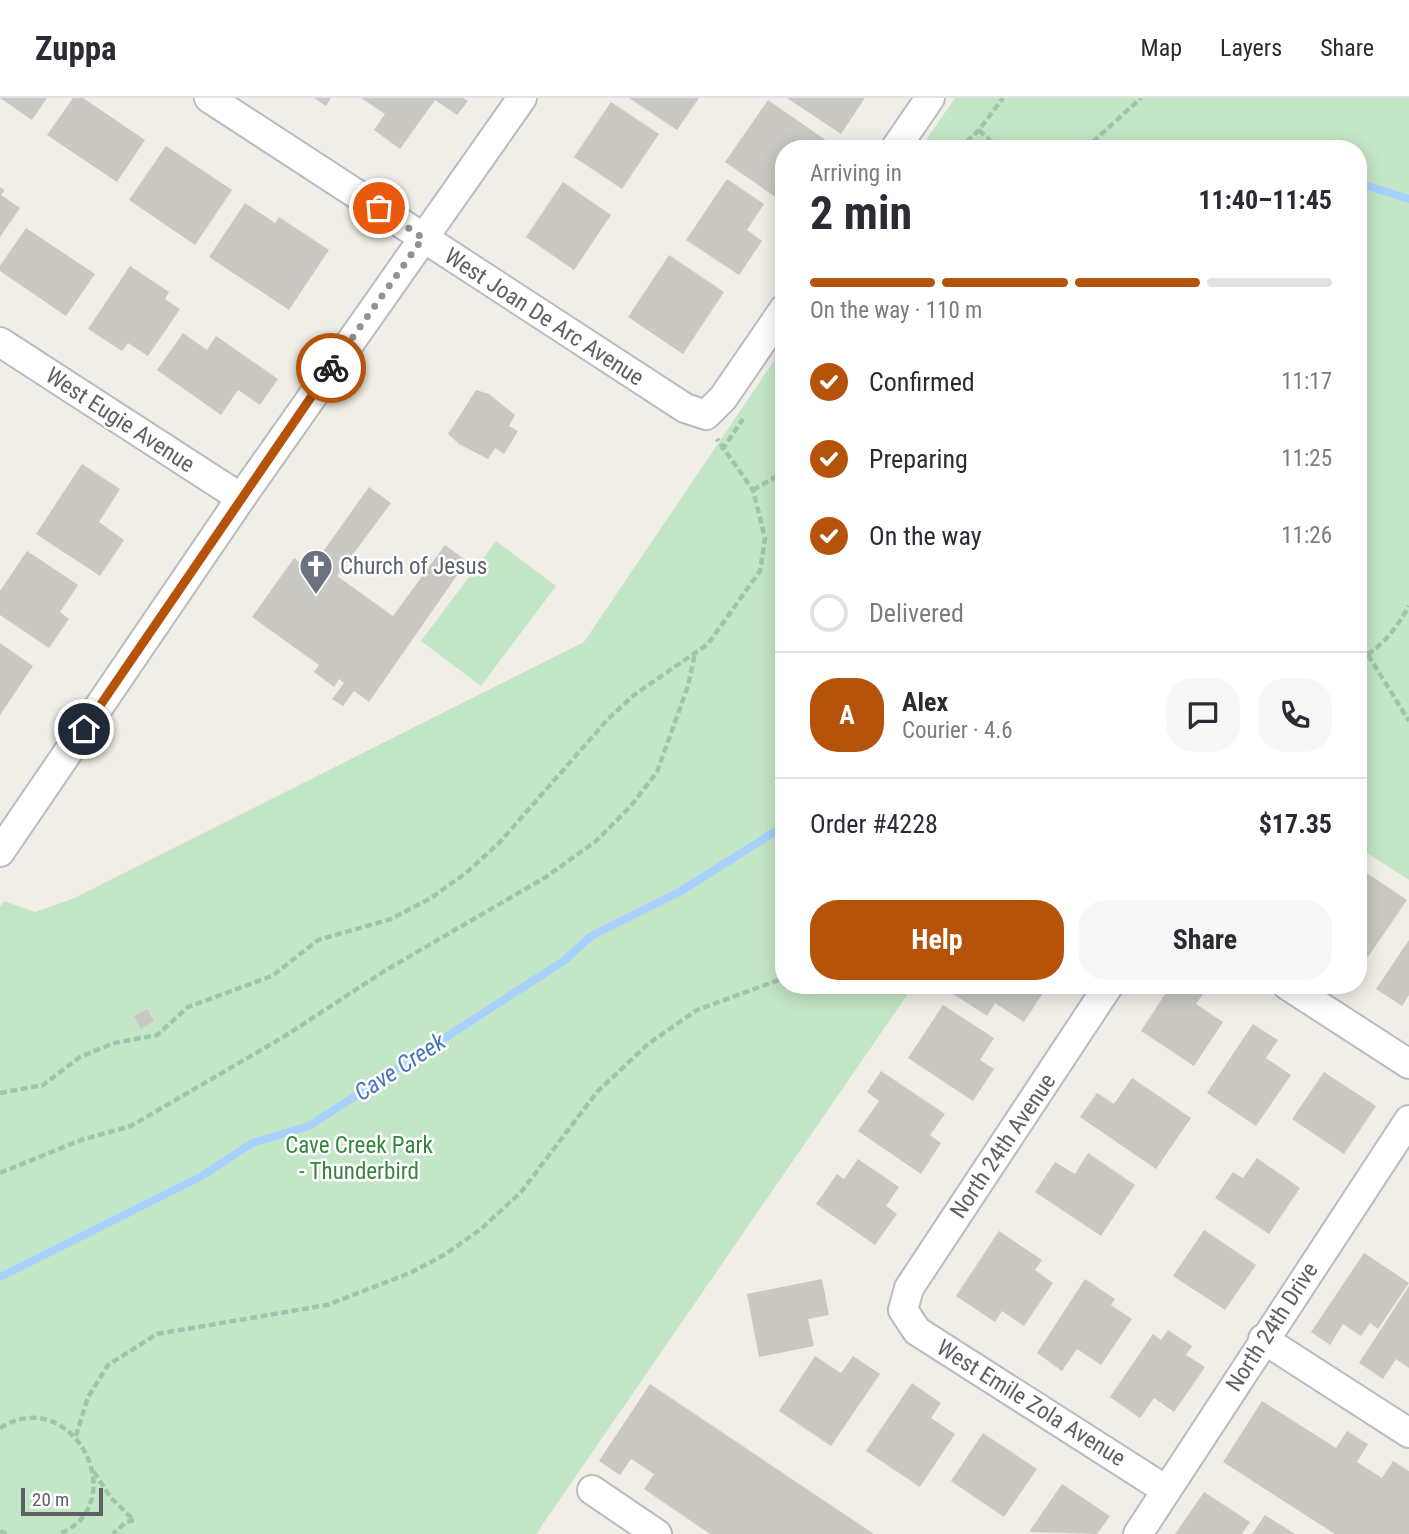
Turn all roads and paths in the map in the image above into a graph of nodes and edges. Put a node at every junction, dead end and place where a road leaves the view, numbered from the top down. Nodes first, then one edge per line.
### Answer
1 (209, 98) edge
2 (522, 98) edge
3 (930, 98) edge
4 (1003, 98) edge
5 (1141, 98) edge
6 (979, 130) junction
7 (901, 140) edge
8 (968, 140) edge
9 (990, 140) edge
10 (1095, 140) edge
11 (423, 238) junction
12 (775, 322) edge
13 (0, 342) edge
14 (706, 415) junction
15 (775, 477) edge
16 (753, 490) junction
17 (241, 498) junction
18 (1409, 606) edge
19 (695, 653) junction
20 (1368, 655) joint
21 (1409, 721) edge
22 (0, 852) edge
23 (775, 981) edge
24 (1103, 994) edge
25 (1301, 994) edge
26 (1409, 1064) edge
27 (0, 1093) edge
28 (1409, 1121) edge
29 (0, 1173) edge
30 (903, 1310) joint
31 (1264, 1339) junction
32 (0, 1428) edge
33 (1409, 1433) edge
34 (76, 1436) junction
35 (93, 1468) junction
36 (592, 1490) dead end
37 (1166, 1490) junction
38 (0, 1531) edge
39 (6, 1534) edge
40 (59, 1534) edge
41 (113, 1534) edge
42 (657, 1534) edge
43 (1138, 1534) edge

1 - 11 street, West Joan De Arc Avenue
2 - 11 street
3 - 7 street
4 - 6 path
5 - 10 path
6 - 8 path
6 - 9 path
11 - 14 street, West Joan De Arc Avenue
11 - 17 street
12 - 14 street
13 - 17 street, West Eugie Avenue
14 - 16 path
15 - 16 path
16 - 19 path
17 - 22 street
18 - 20 path
19 - 27 path
19 - 29 path
20 - 21 path
23 - 34 path
24 - 30 street, North 24th Avenue
25 - 26 street
28 - 31 street, North 24th Drive
30 - 37 street, West Emile Zola Avenue
31 - 33 street
31 - 37 street, North 24th Drive
32 - 34 path
34 - 35 path
35 - 40 path
35 - 41 path
36 - 42 street
37 - 43 street, North 24th Drive
38 - 39 path

